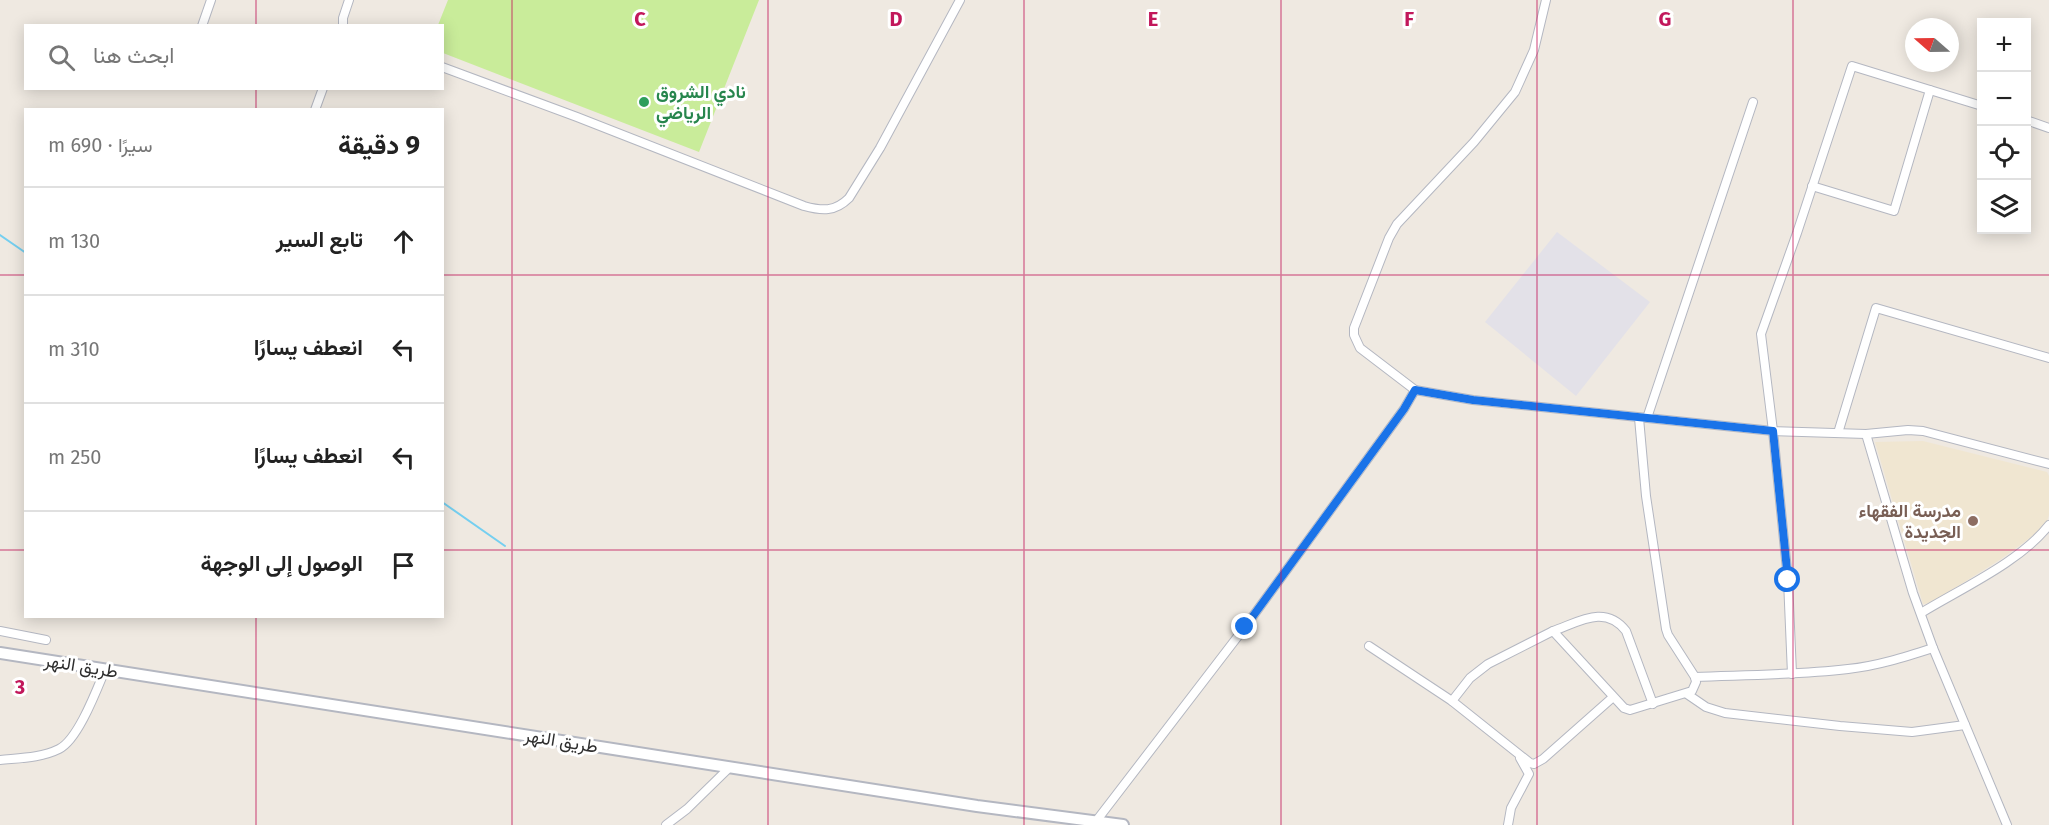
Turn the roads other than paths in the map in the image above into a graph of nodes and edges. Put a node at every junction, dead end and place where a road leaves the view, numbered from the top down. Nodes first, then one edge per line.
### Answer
1 (211, 0) edge
2 (349, 0) edge
3 (960, 0) edge
4 (1546, 0) edge
5 (203, 24) edge
6 (343, 24) edge
7 (444, 68) edge
8 (322, 90) edge
9 (1930, 90) junction
10 (1753, 102) dead end
11 (1977, 104) edge
12 (316, 108) edge
13 (2031, 122) edge
14 (2049, 128) edge
15 (1812, 186) junction
16 (2049, 358) edge
17 (1415, 390) junction
18 (1643, 418) junction
19 (1773, 431) junction
20 (1838, 433) junction
21 (1866, 434) junction
22 (2049, 464) edge
23 (2049, 525) edge
24 (1921, 613) junction
25 (0, 631) edge
26 (1553, 631) junction
27 (46, 640) dead end
28 (1369, 646) dead end
29 (1933, 648) junction
30 (0, 653) edge
31 (105, 670) junction
32 (1792, 674) junction
33 (1695, 677) junction
34 (1687, 694) junction
35 (1612, 698) junction
36 (1452, 701) junction
37 (1653, 704) junction
38 (1965, 725) junction
39 (1520, 757) junction
40 (0, 760) edge
41 (729, 768) junction
42 (1097, 820) junction
43 (666, 825) edge
44 (1123, 825) edge
45 (1508, 825) edge
46 (2007, 825) edge

1 - 5 street
2 - 6 street
3 - 7 street
4 - 17 street
8 - 12 street
9 - 11 street
9 - 15 street
9 - 15 street
10 - 18 street
13 - 14 street
15 - 19 street
16 - 20 street
17 - 18 street
17 - 42 street
18 - 19 street
18 - 33 street
19 - 20 street
19 - 32 street
20 - 21 street
21 - 22 street
21 - 24 street
23 - 24 street
24 - 29 street
25 - 27 street
26 - 35 street
26 - 36 street
26 - 37 street
28 - 36 street
29 - 32 street
29 - 38 street
30 - 31 main road, طريق النهر
31 - 40 street
31 - 41 main road, طريق النهر
32 - 33 street
33 - 34 street
34 - 37 street
34 - 38 street
35 - 37 street
35 - 39 street
36 - 39 street
38 - 46 street
39 - 45 street
41 - 42 main road, طريق النهر
41 - 43 street
42 - 44 main road, طريق النهر

